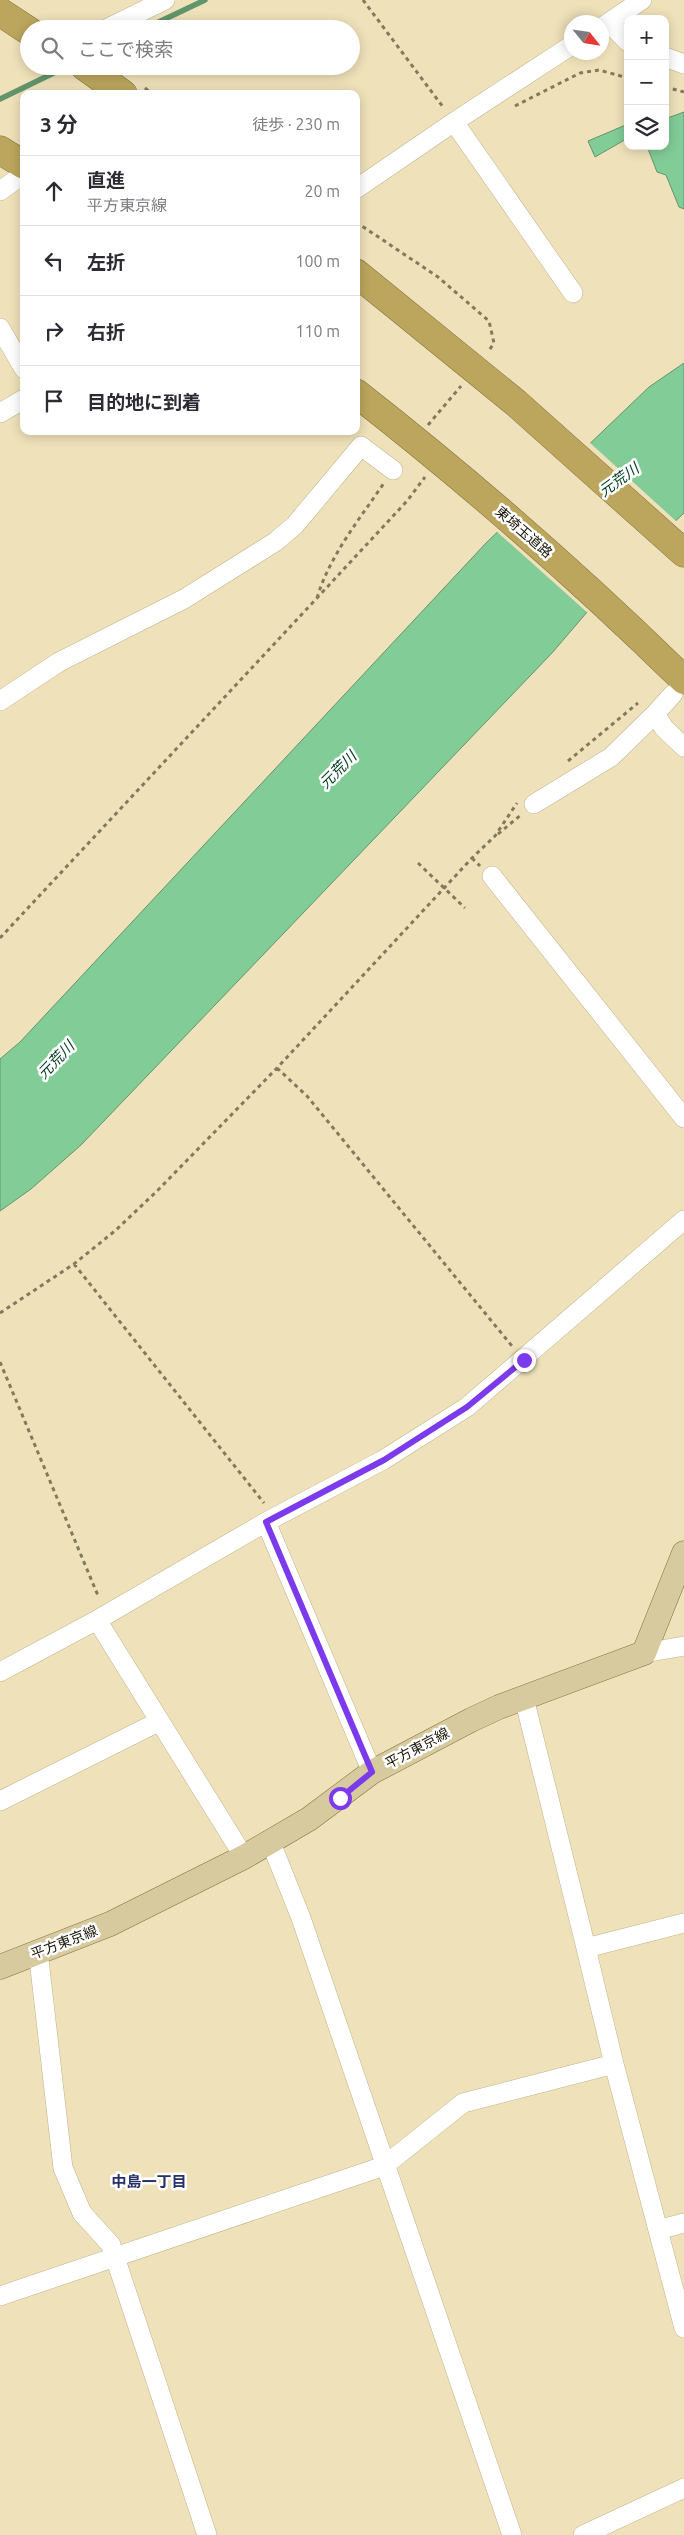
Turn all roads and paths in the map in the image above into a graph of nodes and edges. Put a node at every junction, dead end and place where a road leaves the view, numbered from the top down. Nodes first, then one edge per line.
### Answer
1 (165, 0) edge
2 (363, 0) edge
3 (642, 0) edge
4 (0, 12) edge
5 (124, 20) edge
6 (609, 22) edge
7 (20, 24) edge
8 (609, 28) edge
9 (624, 39) edge
10 (564, 50) edge
11 (669, 59) edge
12 (684, 64) edge
13 (97, 75) edge
14 (624, 77) edge
15 (669, 89) edge
16 (117, 90) edge
17 (684, 92) edge
18 (513, 107) dead end
19 (454, 122) junction
20 (0, 150) edge
21 (20, 162) edge
22 (20, 176) edge
23 (360, 187) edge
24 (0, 191) edge
25 (360, 225) edge
26 (360, 276) edge
27 (573, 293) dead end
28 (0, 328) edge
29 (487, 354) dead end
30 (20, 362) edge
31 (464, 383) dead end
32 (360, 396) edge
33 (20, 401) edge
34 (0, 413) edge
35 (422, 432) dead end
36 (393, 470) joint
37 (428, 473) dead end
38 (684, 553) edge
39 (317, 598) junction
40 (678, 687) edge
41 (644, 698) dead end
42 (0, 700) edge
43 (655, 714) junction
44 (684, 747) edge
45 (562, 765) dead end
46 (525, 803) junction
47 (496, 836) junction
48 (418, 863) dead end
49 (492, 876) dead end
50 (444, 888) junction
51 (465, 908) dead end
52 (0, 938) edge
53 (277, 1068) junction
54 (684, 1118) edge
55 (684, 1220) edge
56 (74, 1264) junction
57 (0, 1313) edge
58 (524, 1360) junction
59 (0, 1362) edge
60 (271, 1519) junction
61 (684, 1553) edge
62 (102, 1617) junction
63 (684, 1646) edge
64 (644, 1653) junction
65 (0, 1672) edge
66 (524, 1698) junction
67 (160, 1721) junction
68 (372, 1772) junction
69 (0, 1801) edge
70 (271, 1843) junction
71 (244, 1857) junction
72 (684, 1922) edge
73 (586, 1948) junction
74 (38, 1951) junction
75 (0, 1967) edge
76 (614, 2064) junction
77 (384, 2166) junction
78 (684, 2223) edge
79 (658, 2230) junction
80 (115, 2256) junction
81 (0, 2296) edge
82 (684, 2328) edge
83 (684, 2488) edge
84 (207, 2535) edge
85 (512, 2535) edge
86 (583, 2535) edge

1 - 5 street
2 - 19 path
3 - 6 street
4 - 7 highway
8 - 9 street
10 - 19 street
11 - 12 street
13 - 16 highway
14 - 18 path
15 - 17 path
19 - 23 street
19 - 27 street
20 - 21 highway
22 - 24 street
25 - 29 path
26 - 38 highway
28 - 30 street
31 - 35 path
32 - 40 highway, 東埼玉道路
33 - 34 street
36 - 39 path
36 - 42 street
37 - 39 path
39 - 52 path
40 - 43 street
41 - 45 path
43 - 44 street
43 - 46 street
46 - 47 path
46 - 47 path
47 - 50 path
48 - 50 path
49 - 54 street
50 - 51 path
50 - 53 path
53 - 56 path
53 - 58 path
55 - 58 street
56 - 57 path
56 - 60 path
58 - 60 street
59 - 62 path
60 - 62 street
60 - 68 street
61 - 64 main road
62 - 65 street
62 - 67 street
63 - 64 street
64 - 66 main road, 平方東京線
66 - 68 main road, 平方東京線
66 - 73 street
67 - 69 street
67 - 71 street
68 - 70 main road, 平方東京線
70 - 71 main road, 平方東京線
70 - 77 street
71 - 74 main road, 平方東京線
72 - 73 street
73 - 76 street
74 - 75 main road, 平方東京線
74 - 80 street
76 - 77 street
76 - 79 street
77 - 80 street
77 - 85 street
78 - 79 street
79 - 82 street
80 - 81 street
80 - 84 street
83 - 86 street

